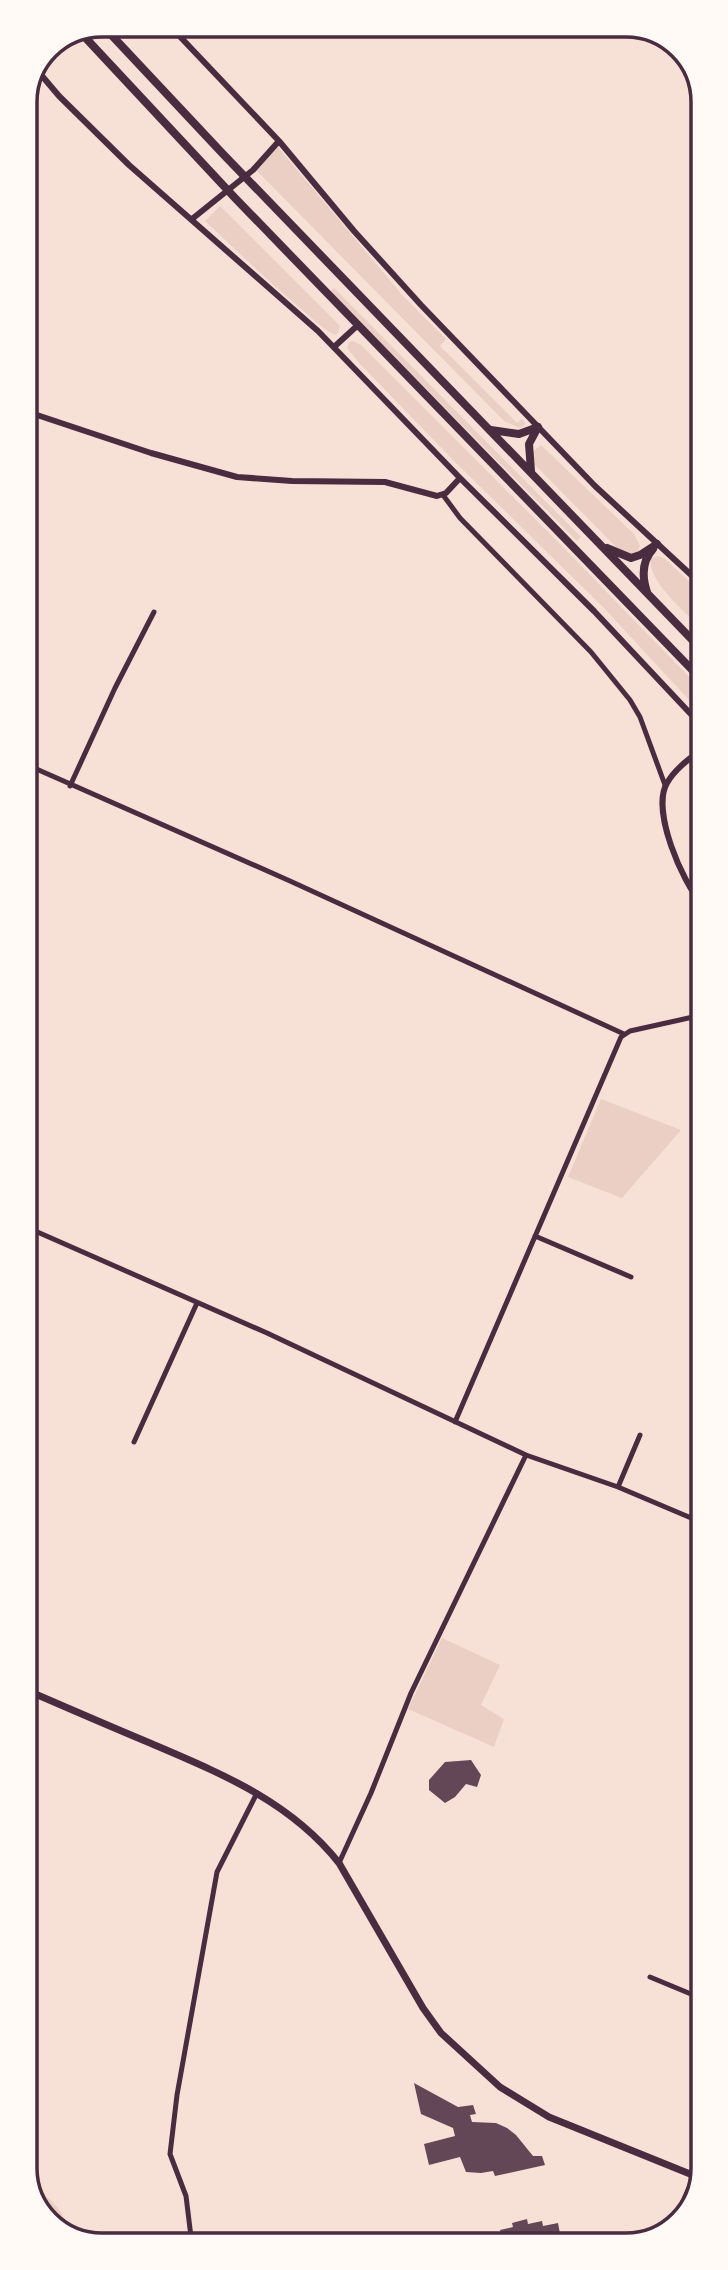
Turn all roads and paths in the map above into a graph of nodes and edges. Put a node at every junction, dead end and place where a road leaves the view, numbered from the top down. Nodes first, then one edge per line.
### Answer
1 (113, 37) edge
2 (181, 37) edge
3 (86, 39) edge
4 (42, 76) edge
5 (279, 141) junction
6 (192, 219) junction
7 (358, 325) junction
8 (334, 347) junction
9 (37, 415) edge
10 (538, 427) junction
11 (491, 430) junction
12 (531, 472) junction
13 (460, 478) junction
14 (443, 495) junction
15 (585, 531) junction
16 (657, 544) junction
17 (691, 575) edge
18 (648, 594) junction
19 (154, 612) dead end
20 (691, 639) edge
21 (691, 669) edge
22 (691, 714) edge
23 (691, 758) edge
24 (37, 770) edge
25 (665, 785) junction
26 (71, 786) junction
27 (691, 889) edge
28 (691, 1019) edge
29 (624, 1034) junction
30 (37, 1232) edge
31 (535, 1236) junction
32 (631, 1277) dead end
33 (197, 1303) junction
34 (455, 1422) junction
35 (640, 1435) dead end
36 (134, 1442) dead end
37 (526, 1455) junction
38 (618, 1486) junction
39 (691, 1518) edge
40 (37, 1695) edge
41 (257, 1793) junction
42 (339, 1863) junction
43 (650, 1977) dead end
44 (691, 1994) edge
45 (691, 2174) edge
46 (191, 2233) edge

1 - 11 highway
2 - 5 street
3 - 7 highway
4 - 6 street
5 - 6 street
5 - 10 street
6 - 8 street
7 - 8 street
7 - 21 highway
8 - 13 street
9 - 14 street
10 - 11 highway
10 - 12 highway
10 - 16 street
11 - 12 highway
12 - 15 highway
13 - 14 street
13 - 22 street
14 - 25 street
15 - 16 highway
15 - 18 highway
16 - 17 street
16 - 18 highway
18 - 20 highway
19 - 26 street
23 - 25 street
24 - 26 street
25 - 27 street
26 - 29 street
28 - 29 street
29 - 31 street
30 - 33 street
31 - 32 street
31 - 34 street
33 - 34 street
33 - 36 street
34 - 37 street
35 - 38 street
37 - 38 street
37 - 42 street
38 - 39 street
40 - 41 main road
41 - 42 main road
41 - 46 street
42 - 45 main road
43 - 44 street

